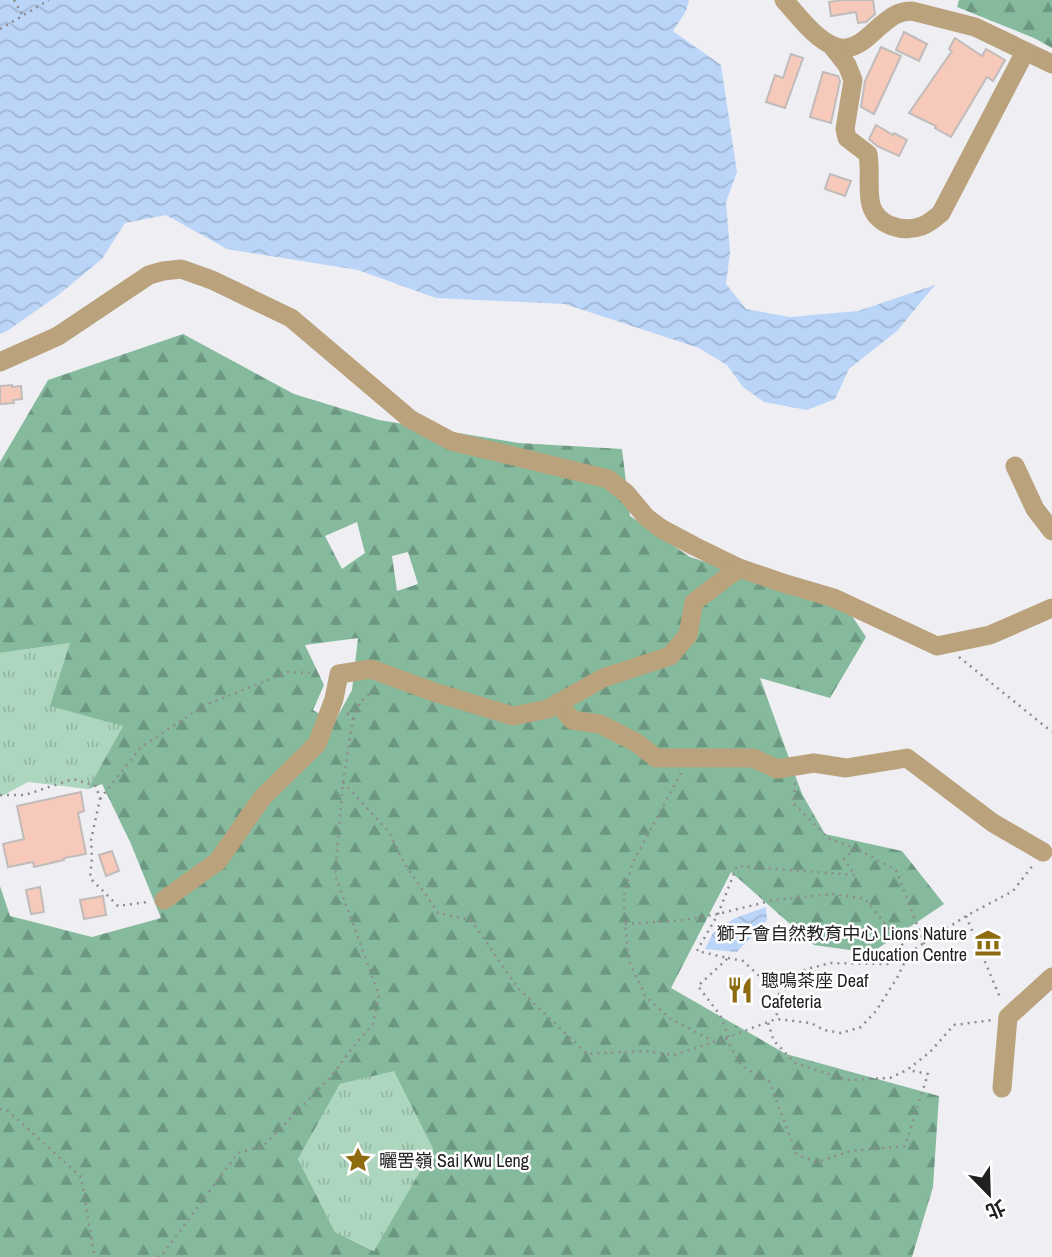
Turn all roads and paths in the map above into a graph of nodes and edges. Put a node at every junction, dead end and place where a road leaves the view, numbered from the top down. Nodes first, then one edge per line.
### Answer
1 (14, 0) edge
2 (785, 0) edge
3 (46, 1) edge
4 (23, 16) junction
5 (0, 29) edge
6 (832, 46) junction
7 (1025, 52) junction
8 (1052, 64) edge
9 (0, 362) edge
10 (1016, 466) dead end
11 (1052, 531) edge
12 (739, 568) junction
13 (1052, 608) edge
14 (951, 643) junction
15 (339, 674) junction
16 (334, 699) junction
17 (558, 703) junction
18 (1052, 732) edge
19 (690, 758) junction
20 (796, 766) junction
21 (343, 782) junction
22 (0, 795) edge
23 (100, 799) junction
24 (855, 848) junction
25 (1049, 852) edge
26 (164, 900) joint
27 (718, 914) junction
28 (966, 916) junction
29 (625, 924) junction
30 (924, 943) junction
31 (909, 953) junction
32 (728, 958) junction
33 (1052, 977) edge
34 (780, 995) junction
35 (1008, 1017) junction
36 (776, 1019) junction
37 (768, 1022) junction
38 (728, 1037) junction
39 (715, 1042) junction
40 (907, 1070) junction
41 (1002, 1088) dead end
42 (0, 1109) edge
43 (98, 1257) edge
44 (157, 1257) edge

1 - 4 path
2 - 6 street
3 - 4 path
4 - 5 path
6 - 7 street
6 - 7 street
7 - 8 street
9 - 12 street
10 - 11 street
12 - 14 street
12 - 17 street
13 - 14 street
14 - 18 path
15 - 16 street
15 - 17 street
15 - 23 path
16 - 21 path
16 - 26 street
17 - 19 street
19 - 20 street
19 - 29 path
20 - 24 path
20 - 25 street
21 - 39 path
21 - 44 path
22 - 23 path
23 - 26 path
24 - 27 path
24 - 30 path
25 - 28 path
27 - 29 path
27 - 31 path
27 - 32 path
28 - 30 path
28 - 35 path
29 - 39 path
30 - 31 path
31 - 34 path
31 - 36 path
32 - 34 path
32 - 38 path
33 - 35 street
34 - 36 path
35 - 40 path
35 - 41 street
36 - 37 path
37 - 38 path
37 - 40 path
38 - 39 path
38 - 40 path
42 - 43 path

